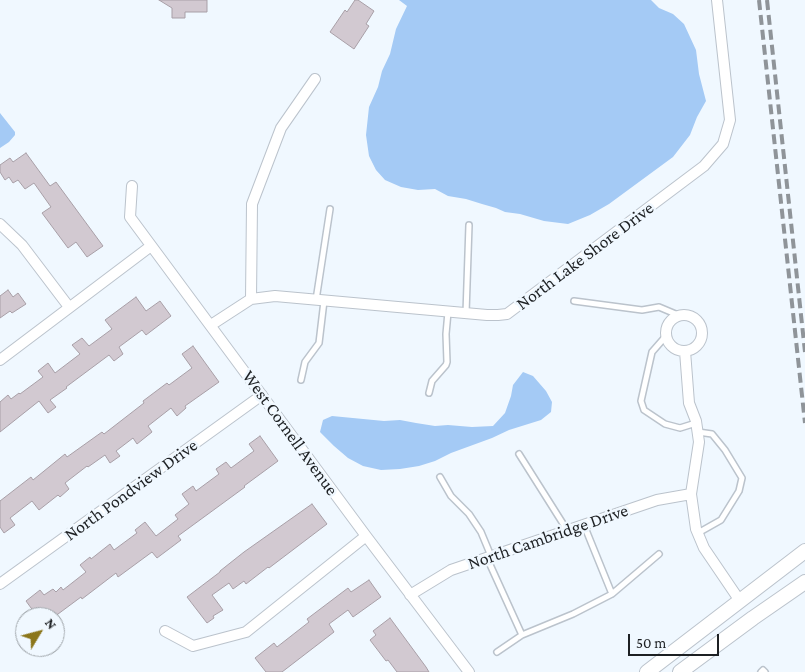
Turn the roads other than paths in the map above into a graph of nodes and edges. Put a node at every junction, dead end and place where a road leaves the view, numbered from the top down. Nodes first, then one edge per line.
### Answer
1 (717, 0) edge
2 (315, 79) dead end
3 (132, 186) dead end
4 (330, 209) dead end
5 (0, 224) edge
6 (469, 225) dead end
7 (151, 246) junction
8 (250, 299) junction
9 (320, 300) junction
10 (574, 301) dead end
11 (69, 307) junction
12 (448, 312) junction
13 (466, 313) junction
14 (678, 315) junction
15 (210, 325) junction
16 (666, 336) junction
17 (685, 351) junction
18 (0, 360) edge
19 (301, 380) dead end
20 (429, 393) dead end
21 (262, 396) junction
22 (697, 427) junction
23 (519, 454) dead end
24 (440, 477) dead end
25 (691, 494) junction
26 (584, 524) junction
27 (567, 530) junction
28 (697, 533) junction
29 (366, 536) junction
30 (805, 552) edge
31 (659, 554) dead end
32 (489, 557) junction
33 (805, 582) edge
34 (0, 584) edge
35 (612, 594) junction
36 (410, 595) junction
37 (740, 601) junction
38 (165, 631) dead end
39 (522, 635) junction
40 (497, 652) dead end
41 (469, 672) edge
42 (648, 672) edge
43 (680, 672) edge
44 (761, 672) edge
45 (765, 672) edge

1 - 13 street, North Lake Shore Drive
2 - 8 street
3 - 7 street, West Cornell Avenue
4 - 9 lane
5 - 11 street
6 - 13 lane
7 - 11 street
7 - 15 street, West Cornell Avenue
8 - 9 street, North Lake Shore Drive
8 - 15 street, North Lake Shore Drive
9 - 12 street, North Lake Shore Drive
9 - 19 lane
10 - 14 lane
11 - 18 street
12 - 13 street, North Lake Shore Drive
12 - 20 lane
14 - 16 street
14 - 17 street
15 - 21 street, West Cornell Avenue
16 - 17 street
16 - 22 lane
17 - 22 street
21 - 29 street, West Cornell Avenue
21 - 34 street, North Pondview Drive
22 - 25 street
22 - 28 lane
23 - 27 lane
24 - 32 lane
25 - 26 street, North Cambridge Drive
25 - 28 street
26 - 27 street, North Cambridge Drive
26 - 35 lane
27 - 32 street, North Cambridge Drive
28 - 37 street
29 - 36 street, West Cornell Avenue
29 - 38 street
30 - 37 main road
31 - 35 lane
32 - 36 street, North Cambridge Drive
32 - 39 lane
33 - 43 main road
35 - 39 lane
36 - 41 street, West Cornell Avenue
37 - 42 main road
39 - 40 lane
44 - 45 lane

